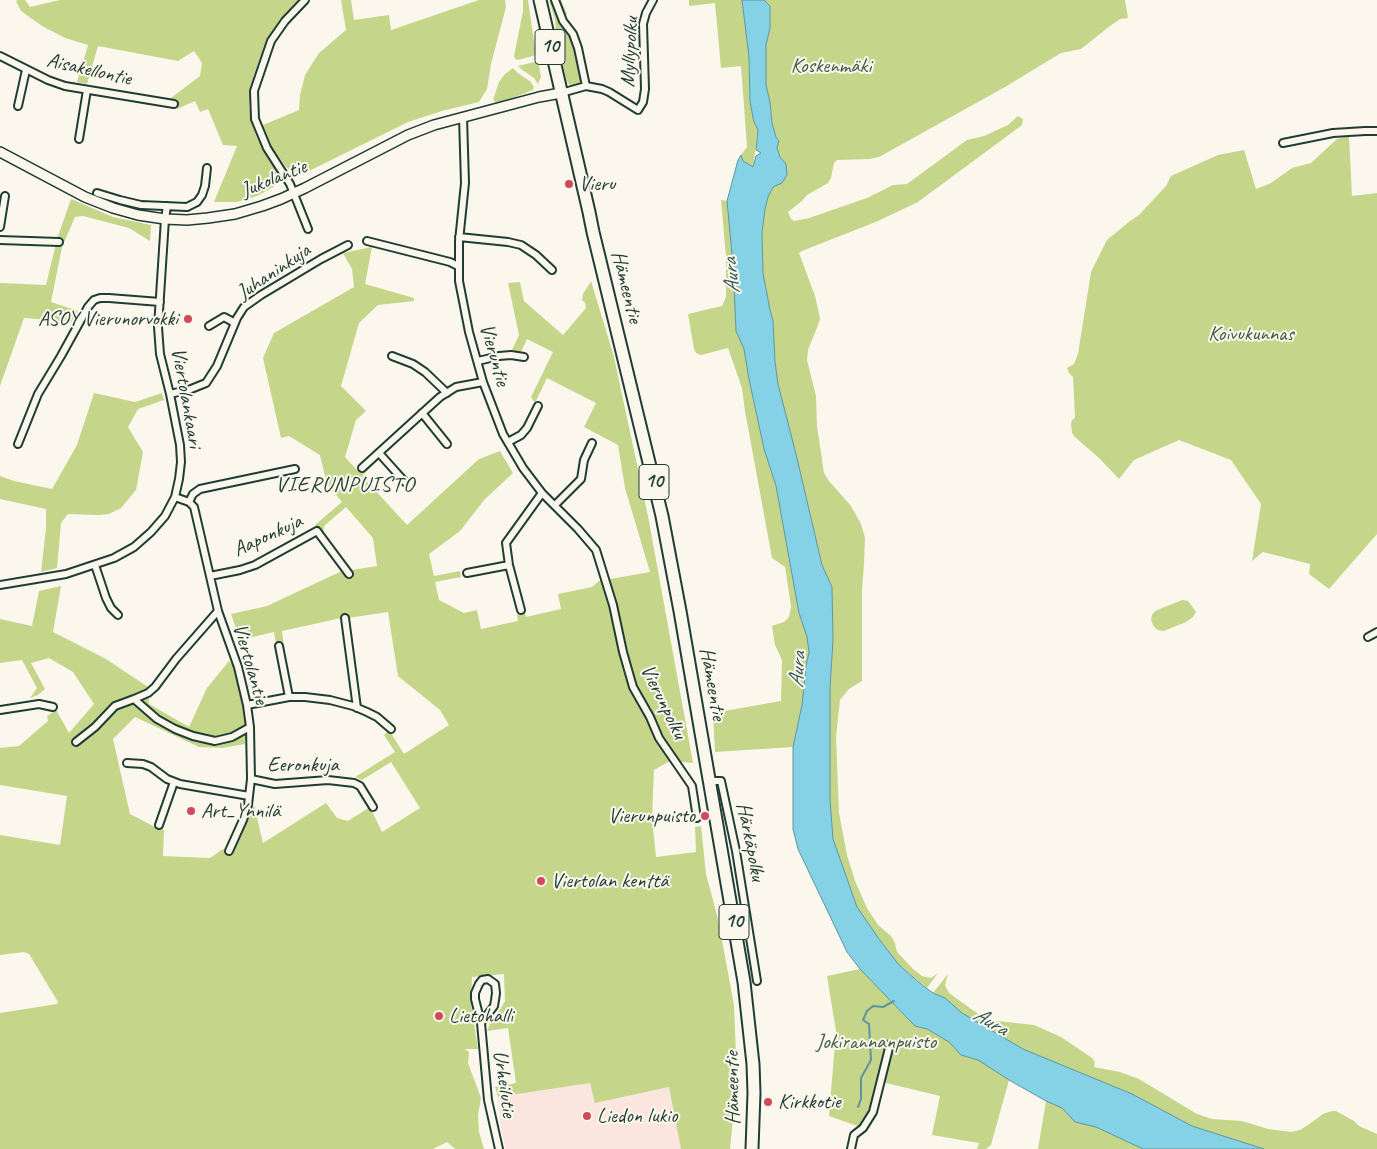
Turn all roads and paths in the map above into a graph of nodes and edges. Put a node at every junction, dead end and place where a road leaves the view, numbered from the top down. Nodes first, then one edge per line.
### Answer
1 (305, 0) edge
2 (532, 0) edge
3 (540, 0) edge
4 (556, 0) edge
5 (653, 0) edge
6 (0, 56) edge
7 (26, 70) junction
8 (586, 86) junction
9 (87, 90) junction
10 (557, 94) junction
11 (174, 104) dead end
12 (18, 106) dead end
13 (463, 117) junction
14 (1377, 131) edge
15 (79, 139) dead end
16 (1284, 143) dead end
17 (0, 152) edge
18 (207, 168) dead end
19 (97, 193) dead end
20 (294, 193) junction
21 (5, 196) dead end
22 (167, 206) junction
23 (165, 219) junction
24 (0, 227) edge
25 (308, 230) dead end
26 (459, 237) junction
27 (0, 240) edge
28 (367, 241) dead end
29 (59, 242) dead end
30 (348, 245) dead end
31 (458, 266) junction
32 (552, 270) dead end
33 (160, 302) junction
34 (235, 323) junction
35 (209, 326) dead end
36 (392, 356) dead end
37 (524, 357) dead end
38 (478, 361) junction
39 (483, 382) junction
40 (447, 393) junction
41 (170, 394) junction
42 (538, 406) dead end
43 (422, 413) junction
44 (508, 442) junction
45 (592, 443) dead end
46 (18, 444) dead end
47 (447, 444) dead end
48 (379, 453) junction
49 (362, 468) dead end
50 (295, 469) dead end
51 (405, 482) dead end
52 (542, 493) junction
53 (175, 496) junction
54 (189, 502) junction
55 (555, 505) junction
56 (95, 565) junction
57 (509, 565) junction
58 (600, 567) joint
59 (467, 573) dead end
60 (349, 574) dead end
61 (210, 576) junction
62 (0, 585) edge
63 (521, 610) dead end
64 (218, 611) junction
65 (118, 615) dead end
66 (345, 618) dead end
67 (1377, 632) edge
68 (1368, 637) dead end
69 (279, 646) dead end
70 (289, 697) junction
71 (134, 699) junction
72 (247, 705) junction
73 (53, 707) dead end
74 (357, 708) junction
75 (0, 710) edge
76 (250, 727) junction
77 (391, 729) dead end
78 (76, 742) dead end
79 (127, 763) dead end
80 (251, 779) junction
81 (709, 781) junction
82 (174, 782) junction
83 (249, 796) junction
84 (373, 807) dead end
85 (697, 818) dead end
86 (159, 825) dead end
87 (229, 851) dead end
88 (757, 981) dead end
89 (481, 1023) junction
90 (890, 1044) dead end
91 (499, 1149) edge
92 (752, 1149) edge
93 (850, 1149) edge

1 - 20 street
2 - 10 highway, Hämeentie / 10
3 - 10 highway, Hämeentie / 10
4 - 8 street
5 - 8 street, Myllypolku
6 - 7 street, Aisakellontie
7 - 9 street, Aisakellontie
7 - 12 street
8 - 10 street, Myllypolku
9 - 11 street, Aisakellontie
9 - 15 street
10 - 13 street, Jukolantie
10 - 81 highway, Hämeentie / 10
13 - 20 street, Jukolantie
13 - 26 street, Vieruntie
14 - 16 street
17 - 23 street, Jukolantie
18 - 22 street
19 - 22 street
20 - 23 street, Jukolantie
20 - 25 street
21 - 24 street
22 - 23 street, Viertolankaari
23 - 33 street, Viertolankaari
26 - 31 street, Vieruntie
26 - 32 street
27 - 29 street
28 - 31 street
30 - 34 street, Juhaninkuja
31 - 38 street, Vieruntie
33 - 41 street, Viertolankaari
33 - 46 street
34 - 35 street
34 - 41 street, Juhaninkuja
36 - 40 street
37 - 38 street
38 - 39 street, Vieruntie
39 - 40 street
39 - 44 street, Vieruntie
40 - 43 street
41 - 53 street, Viertolankaari
42 - 44 street
43 - 47 street
43 - 48 street
44 - 52 street, Vieruntie
45 - 55 street
48 - 49 street
48 - 51 street
50 - 54 street
52 - 55 street, Vieruntie
52 - 57 street
53 - 54 street
53 - 56 street, Viertolankaari
54 - 61 street, Viertolantie
55 - 58 street, Vieruntie
56 - 62 street, Viertolankaari
56 - 65 street
57 - 59 street
57 - 63 street
58 - 85 street, Vierunpolku
60 - 61 street, Aaponkuja
61 - 64 street, Viertolantie
64 - 71 street
64 - 72 street, Viertolantie
66 - 74 street
67 - 68 street
69 - 70 street
70 - 72 street
70 - 74 street
71 - 76 street
71 - 78 street
72 - 76 street, Viertolantie
73 - 75 street
74 - 77 street
76 - 80 street, Viertolantie
79 - 82 street
80 - 83 street, Viertolantie
80 - 84 street, Eeronkuja
81 - 88 street, Härkäpolku
81 - 92 highway, Hämeentie / 10
82 - 83 street
82 - 86 street
83 - 87 street, Viertolantie
89 - 89 street, Urheilutie
89 - 91 street, Urheilutie
90 - 93 street

